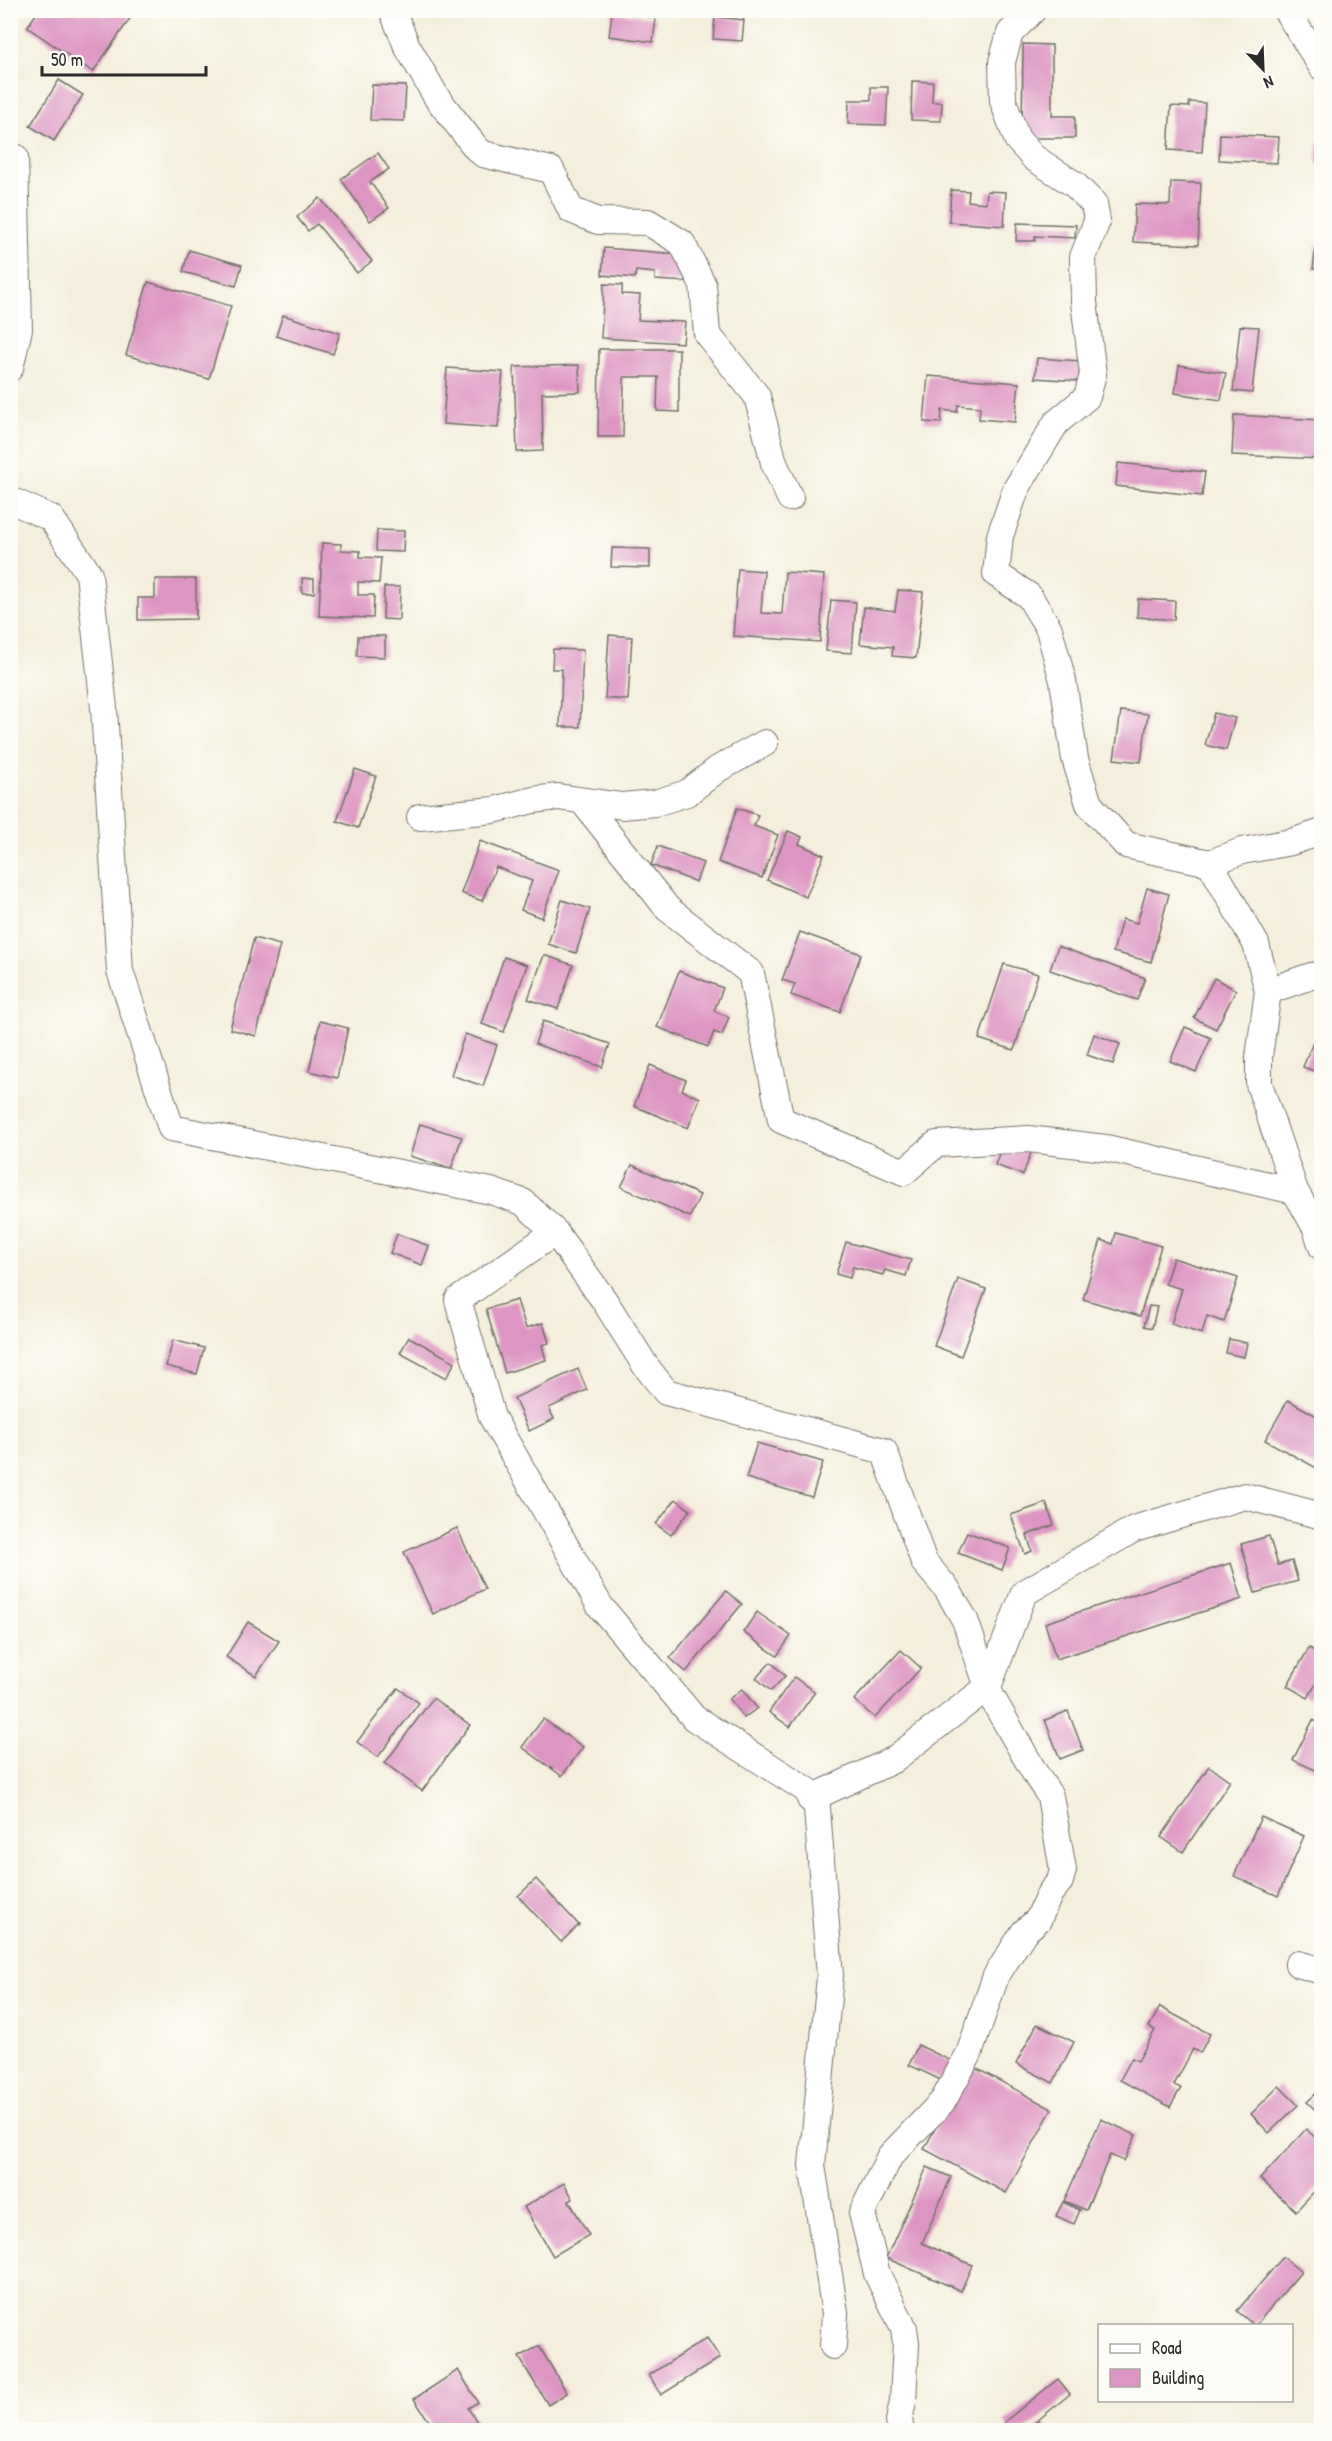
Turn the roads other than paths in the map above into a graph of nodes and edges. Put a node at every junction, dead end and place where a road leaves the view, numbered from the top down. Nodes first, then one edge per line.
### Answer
1 (392, 10) edge
2 (1033, 10) edge
3 (1286, 10) edge
4 (1322, 67) edge
5 (15, 157) dead end
6 (10, 368) edge
7 (790, 498) dead end
8 (10, 500) edge
9 (765, 743) dead end
10 (582, 802) junction
11 (420, 817) dead end
12 (1322, 832) edge
13 (1210, 863) junction
14 (1322, 975) edge
15 (1268, 991) junction
16 (1295, 1191) junction
17 (555, 1232) junction
18 (1322, 1246) edge
19 (1322, 1516) edge
20 (988, 1687) junction
21 (813, 1797) junction
22 (833, 2346) dead end
23 (901, 2430) edge

1 - 7 street
2 - 13 street
3 - 4 street
5 - 6 street
8 - 17 street
9 - 10 street
10 - 11 street
10 - 16 street
12 - 13 street
13 - 15 street
14 - 15 street
15 - 16 street
16 - 18 street
17 - 20 street
17 - 21 street
19 - 20 street
20 - 21 street
20 - 23 street
21 - 22 street

